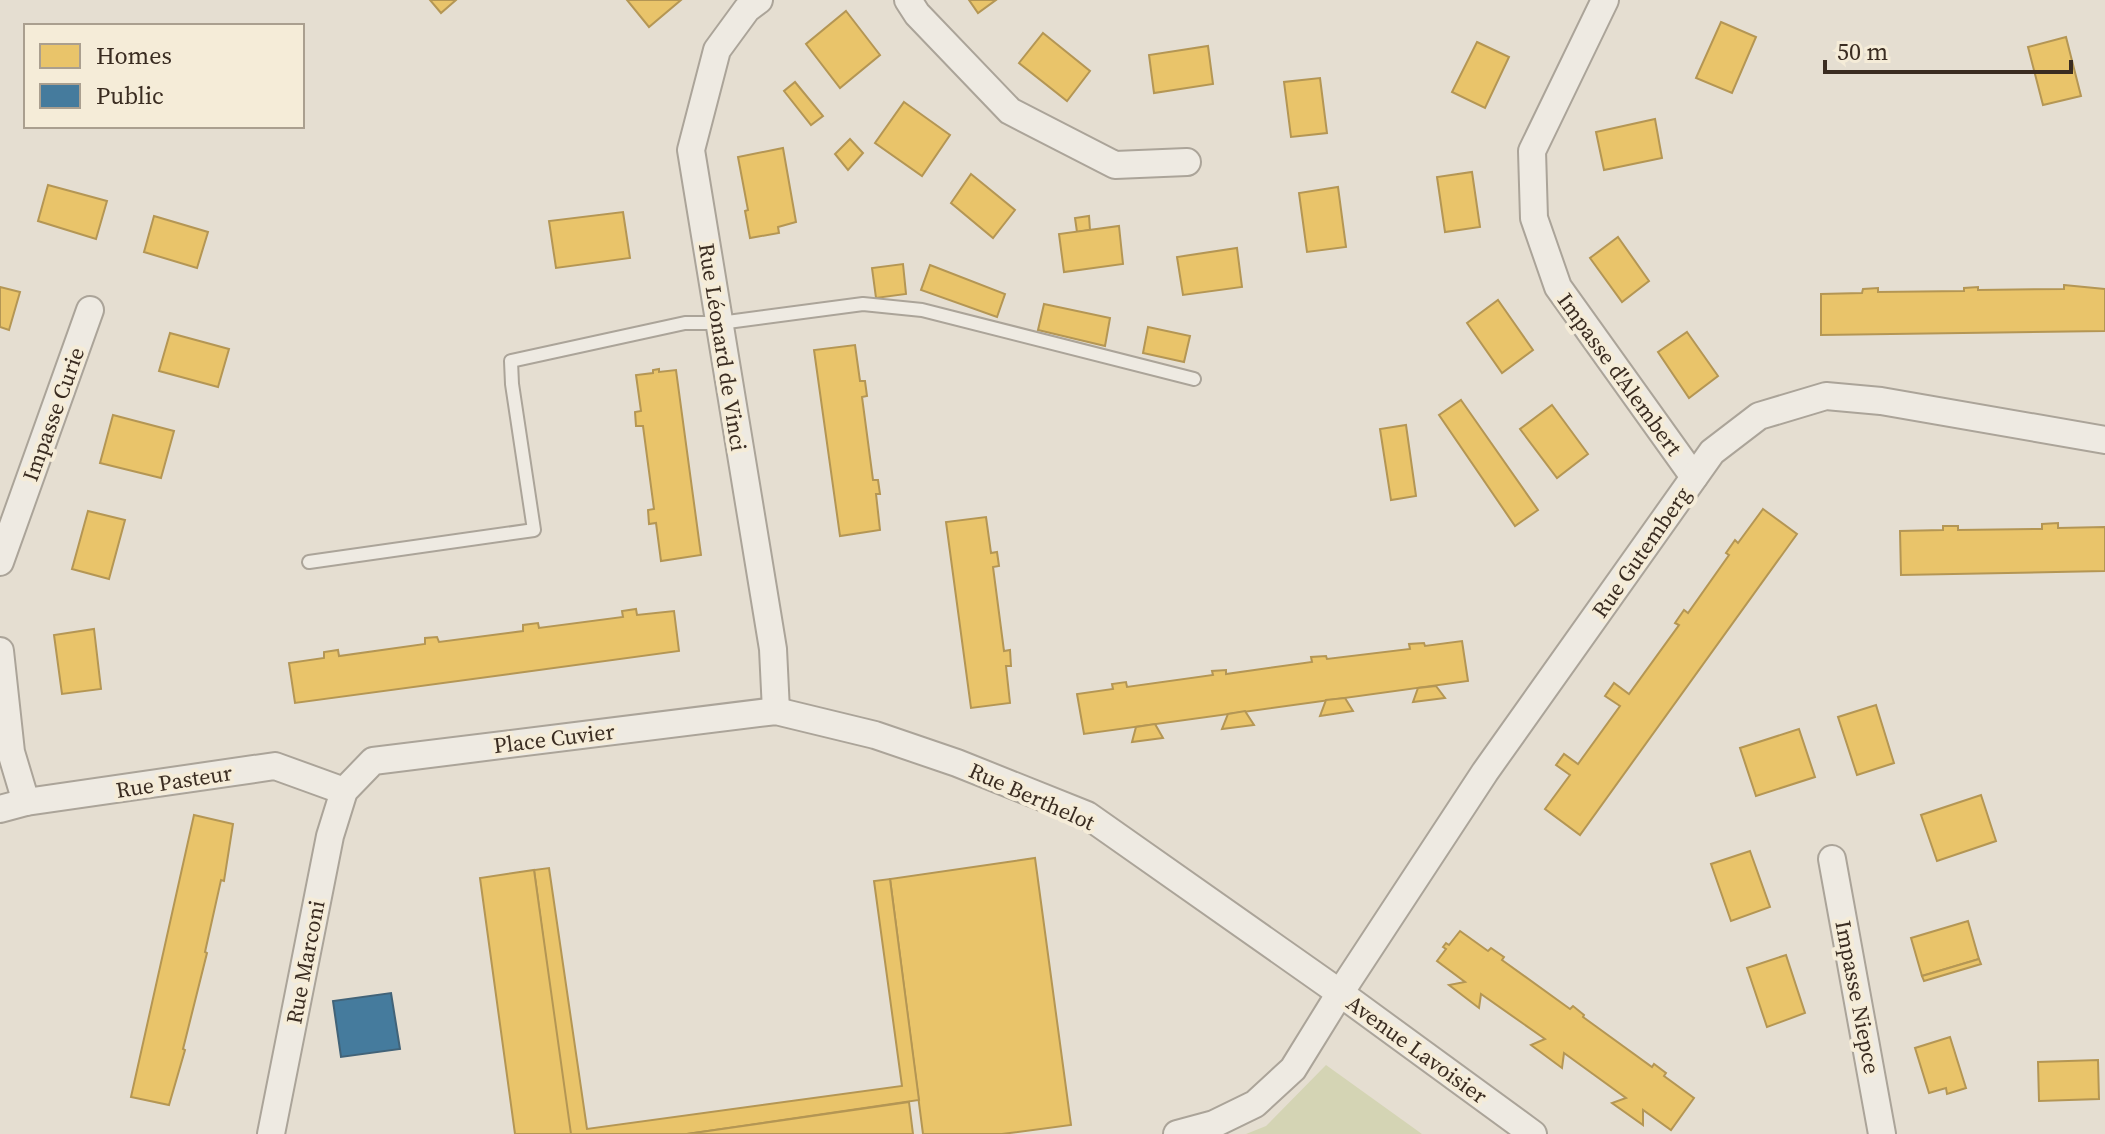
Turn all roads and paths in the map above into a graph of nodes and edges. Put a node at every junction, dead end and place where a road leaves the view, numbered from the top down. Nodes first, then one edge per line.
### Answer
1 (759, 0) edge
2 (908, 0) edge
3 (1605, 0) edge
4 (1187, 162) dead end
5 (90, 310) dead end
6 (720, 323) junction
7 (1194, 379) dead end
8 (2105, 440) edge
9 (1694, 477) junction
10 (0, 562) edge
11 (309, 562) dead end
12 (0, 651) edge
13 (776, 711) junction
14 (344, 791) junction
15 (26, 802) junction
16 (0, 809) edge
17 (1832, 859) dead end
18 (1340, 993) junction
19 (271, 1134) edge
20 (1177, 1134) edge
21 (1533, 1134) edge
22 (1882, 1134) edge

1 - 6 street, Rue Léonard de Vinci
2 - 4 street
3 - 9 street, Impasse d'Alembert
5 - 10 street, Impasse Curie
6 - 7 lane
6 - 11 lane
6 - 13 street, Rue Léonard de Vinci
8 - 9 street, Rue Gutemberg
9 - 18 street, Rue Gutemberg
12 - 15 street
13 - 14 street, Place Cuvier
13 - 18 street, Rue Berthelot
14 - 15 street, Rue Pasteur
14 - 19 street, Rue Marconi
15 - 16 street, Rue Pasteur
17 - 22 street, Impasse Niepce
18 - 20 street, Rue Gutemberg
18 - 21 street, Avenue Lavoisier

